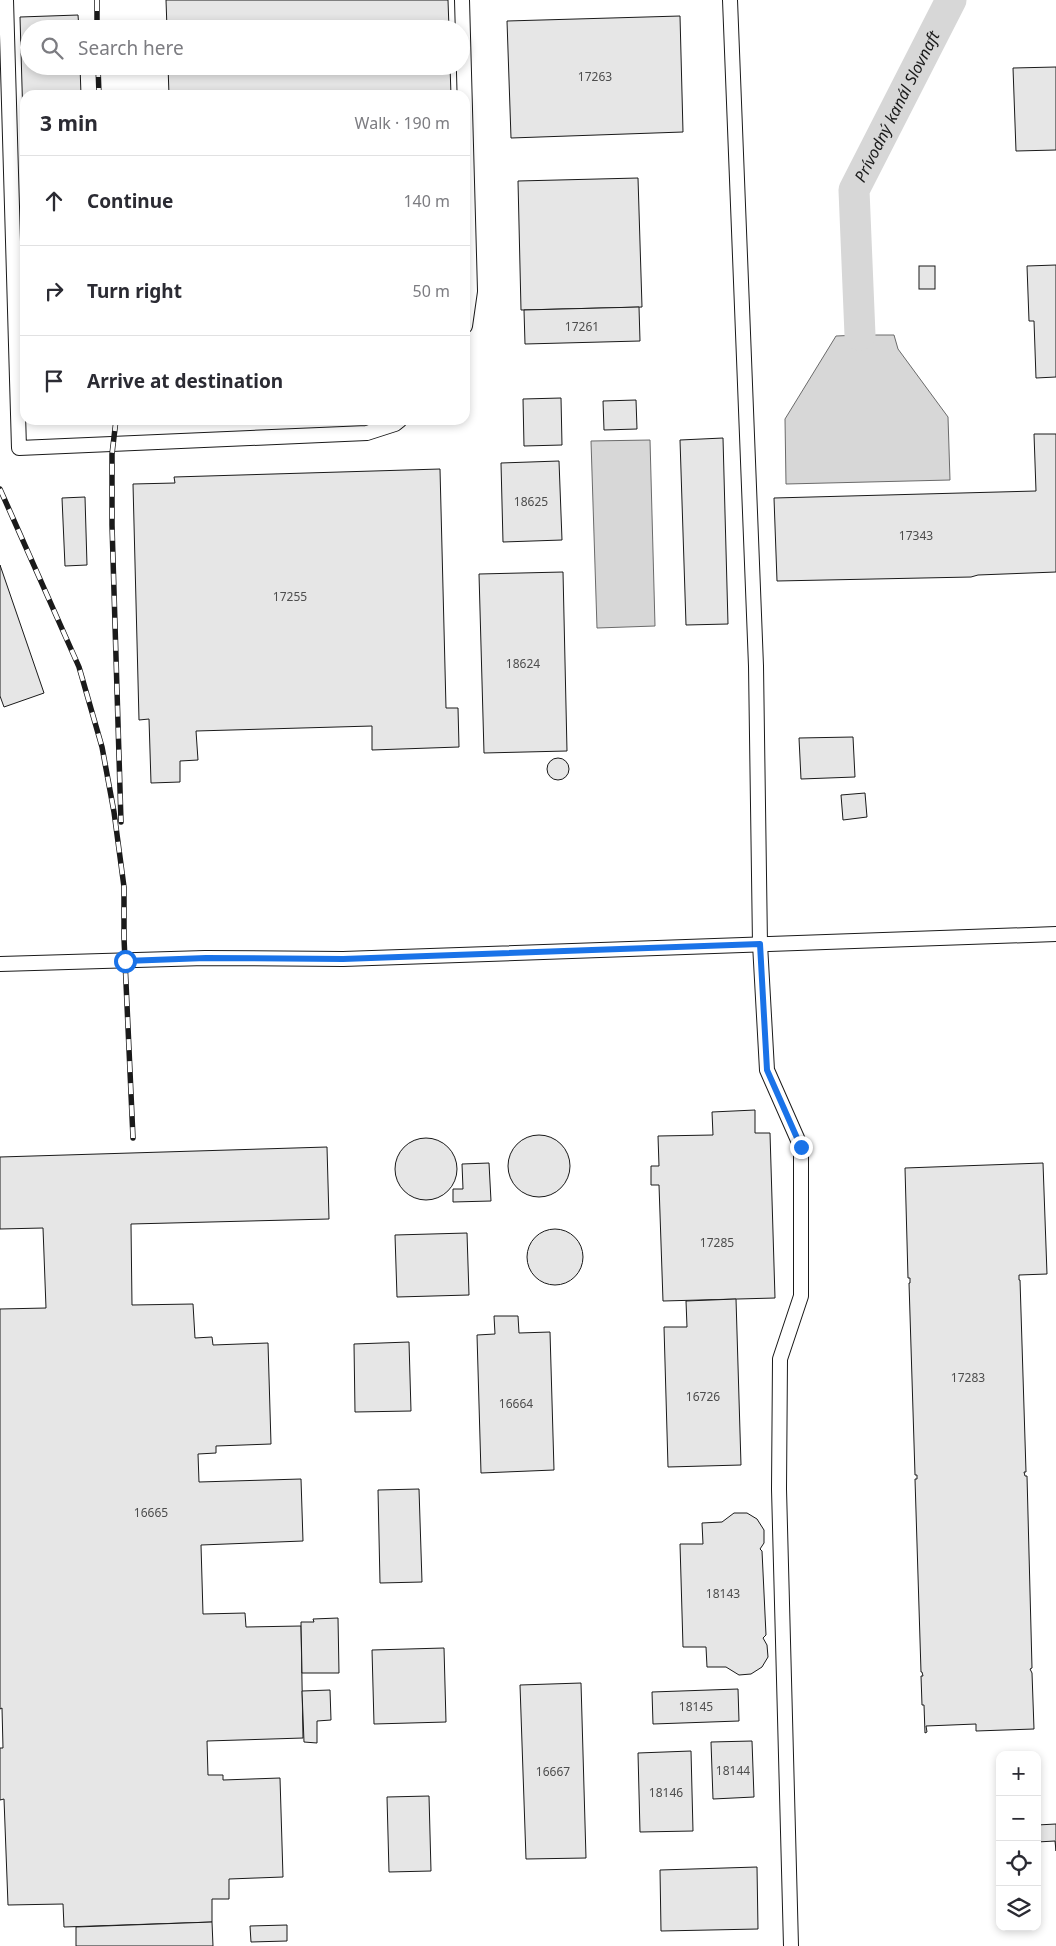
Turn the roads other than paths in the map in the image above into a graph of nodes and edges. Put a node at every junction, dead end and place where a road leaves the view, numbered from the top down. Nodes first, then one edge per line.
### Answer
1 (6, 0) edge
2 (462, 0) edge
3 (730, 0) edge
4 (463, 20) edge
5 (464, 75) edge
6 (464, 90) edge
7 (392, 425) edge
8 (1056, 934) edge
9 (760, 944) junction
10 (0, 964) edge
11 (791, 1946) edge

1 - 7 lane
2 - 4 lane
3 - 9 lane
5 - 6 lane
8 - 9 lane
9 - 10 lane
9 - 11 lane

